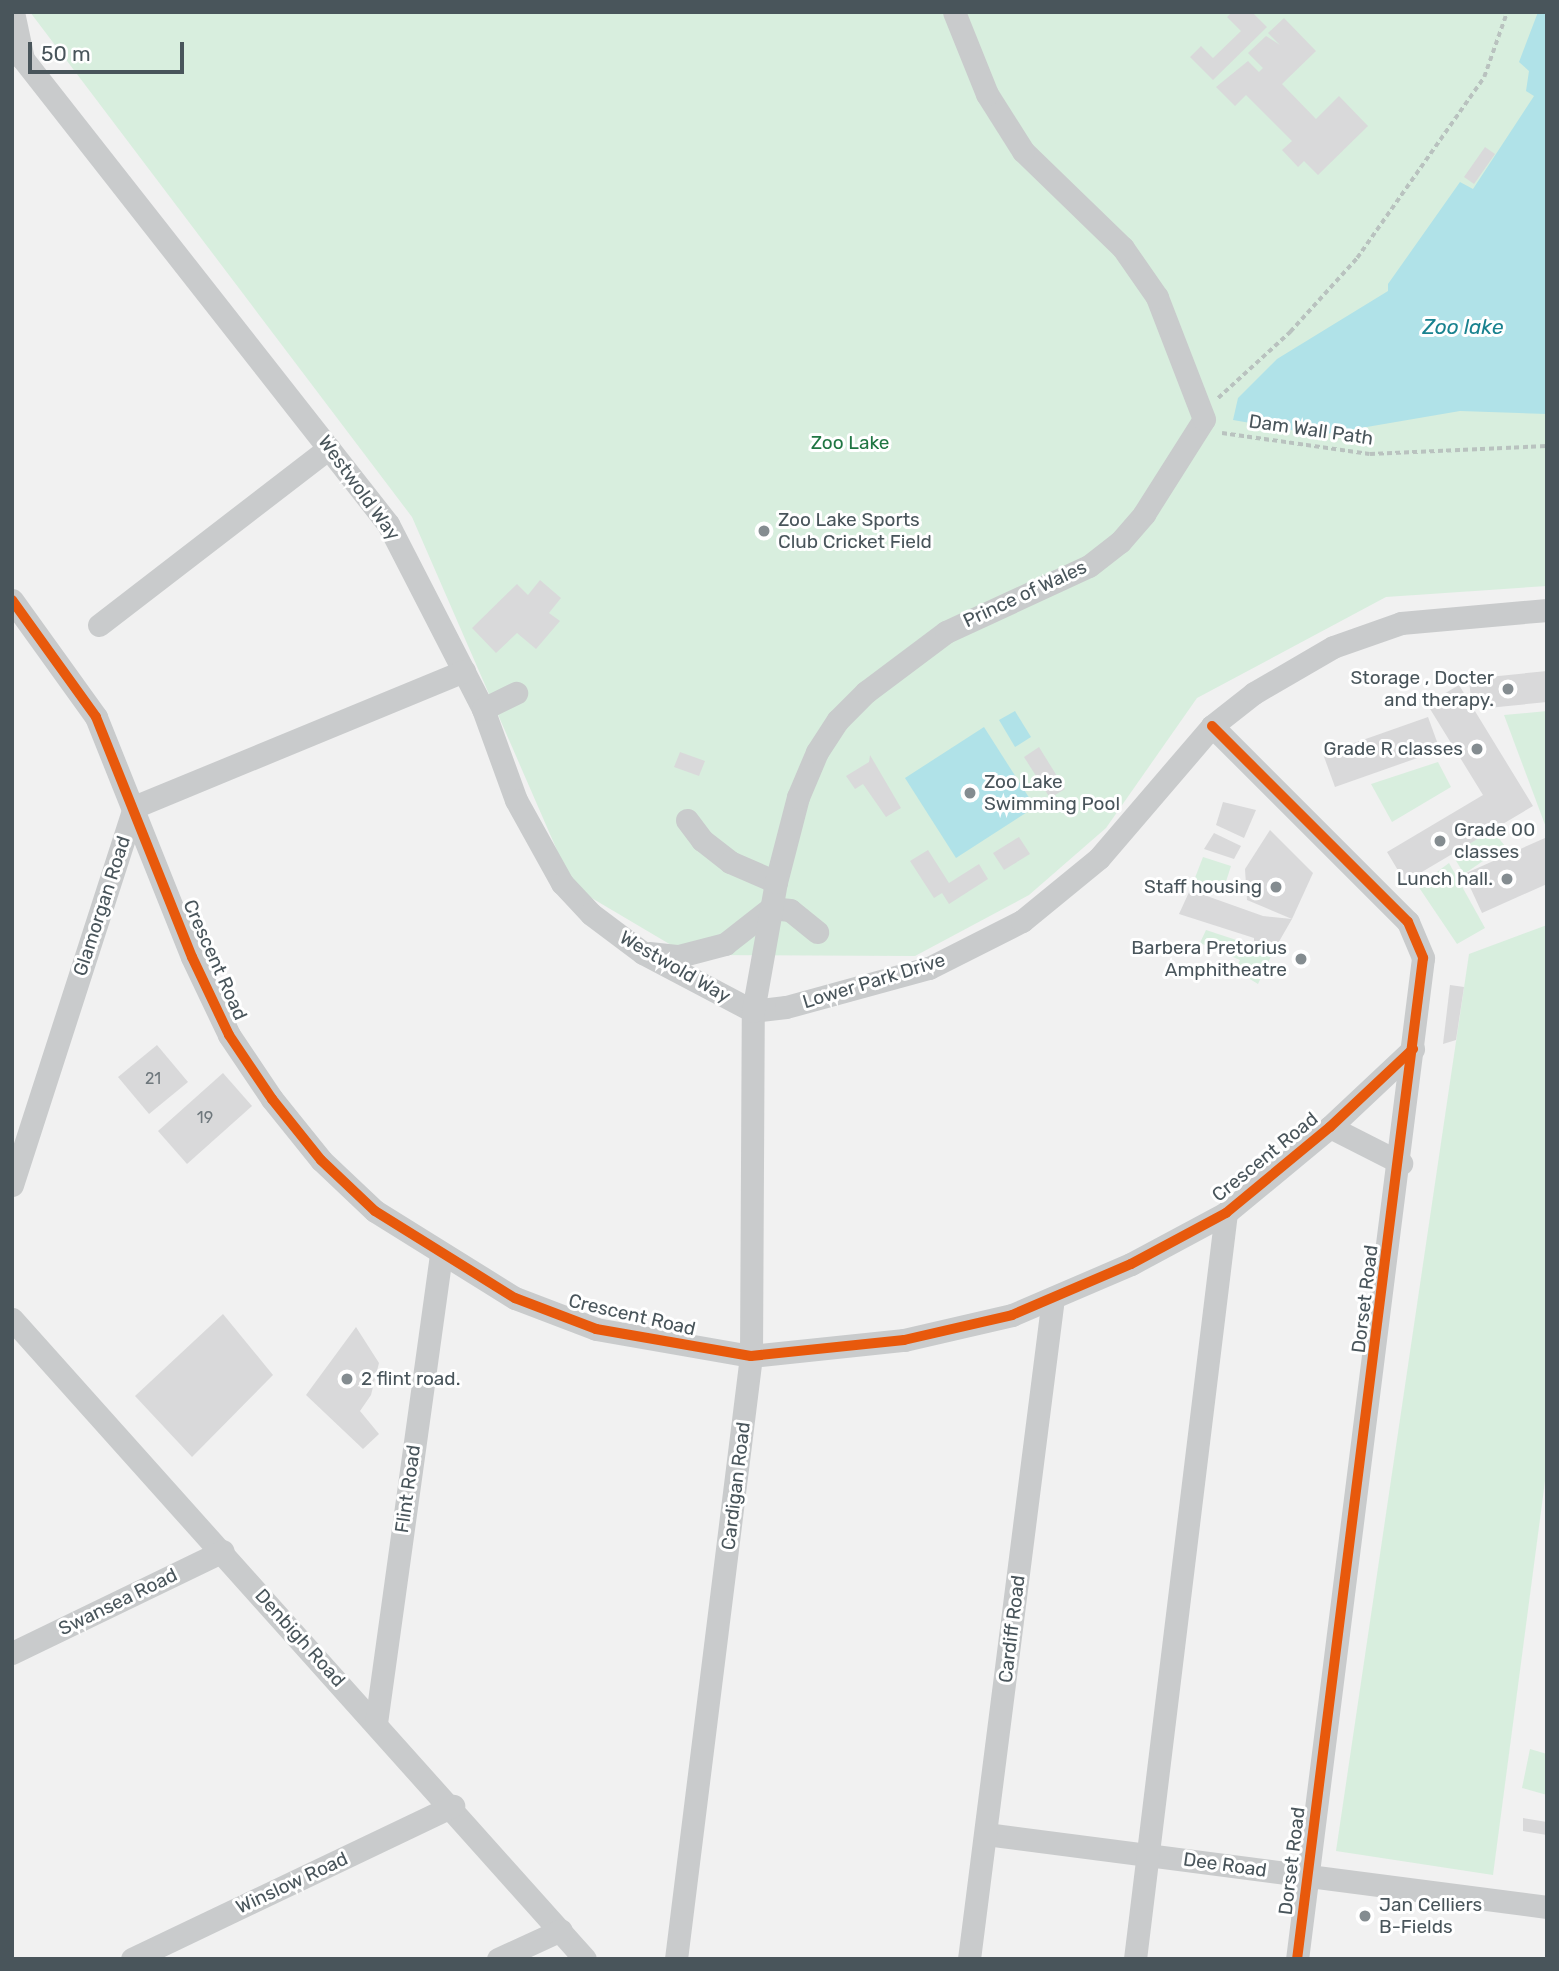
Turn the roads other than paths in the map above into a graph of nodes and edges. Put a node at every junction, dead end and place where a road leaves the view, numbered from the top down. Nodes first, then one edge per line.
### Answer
1 (13, 12) edge
2 (954, 12) edge
3 (16, 56) edge
4 (329, 448) junction
5 (12, 600) edge
6 (1547, 610) edge
7 (99, 625) dead end
8 (464, 671) junction
9 (516, 693) dead end
10 (482, 709) junction
11 (1212, 726) junction
12 (134, 807) junction
13 (687, 820) dead end
14 (776, 882) junction
15 (771, 908) junction
16 (817, 932) dead end
17 (643, 953) junction
18 (753, 1011) junction
19 (1413, 1049) junction
20 (1330, 1127) junction
21 (1401, 1163) junction
22 (12, 1185) edge
23 (1226, 1213) junction
24 (441, 1256) junction
25 (1053, 1298) junction
26 (12, 1319) edge
27 (751, 1356) junction
28 (223, 1551) junction
29 (12, 1653) edge
30 (376, 1723) junction
31 (453, 1807) junction
32 (986, 1834) junction
33 (1148, 1855) junction
34 (1308, 1877) junction
35 (1547, 1907) edge
36 (561, 1930) junction
37 (132, 1959) edge
38 (498, 1959) edge
39 (585, 1959) edge
40 (676, 1959) edge
41 (970, 1959) edge
42 (1135, 1959) edge
43 (1297, 1959) edge

1 - 3 street, Westwold Way
2 - 14 street, Prince of Wales
3 - 4 street, Westwold Way
4 - 7 street
4 - 8 street, Westwold Way
5 - 12 street, Crescent Road
6 - 11 street, Lower Park Drive
8 - 10 street, Westwold Way
8 - 12 street
9 - 10 street
10 - 17 street, Westwold Way
11 - 18 street, Lower Park Drive
11 - 19 street, Dorset Road
12 - 22 street, Glamorgan Road
12 - 24 street, Crescent Road
13 - 14 street
14 - 15 street, Prince of Wales
15 - 16 street
15 - 17 street
15 - 18 street, Prince of Wales
17 - 18 street, Westwold Way
18 - 27 street, Cardigan Road
19 - 20 street, Crescent Road
19 - 21 street, Dorset Road
20 - 21 street
20 - 23 street, Crescent Road
21 - 34 street, Dorset Road
23 - 25 street, Crescent Road
23 - 33 street
24 - 27 street, Crescent Road
24 - 30 street, Flint Road
25 - 27 street, Crescent Road
25 - 32 street, Cardiff Road
26 - 28 street, Denbigh Road
27 - 40 street, Cardigan Road
28 - 29 street, Swansea Road
28 - 30 street, Denbigh Road
30 - 31 street, Denbigh Road
31 - 36 street, Denbigh Road
31 - 37 street, Winslow Road
32 - 33 street, Dee Road
32 - 41 street, Cardiff Road
33 - 34 street, Dee Road
33 - 42 street
34 - 35 street, Dee Road
34 - 43 street, Dorset Road
36 - 38 street
36 - 39 street, Denbigh Road

